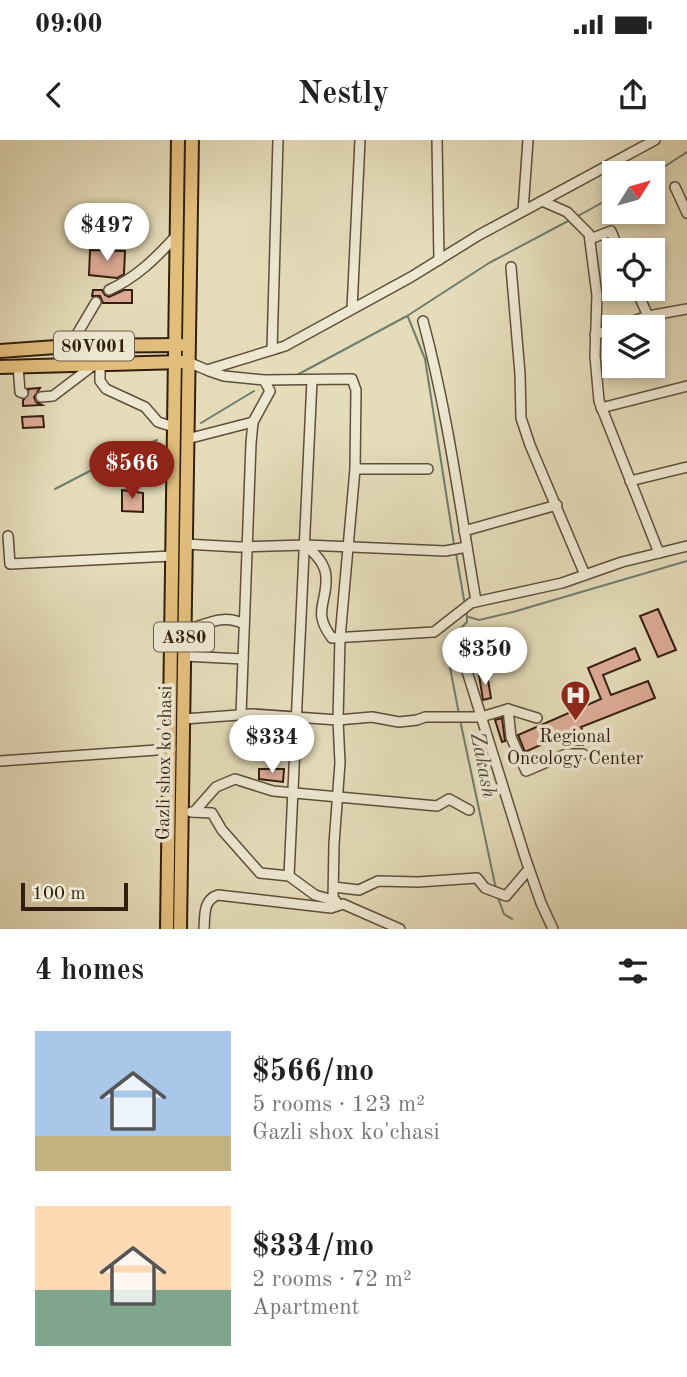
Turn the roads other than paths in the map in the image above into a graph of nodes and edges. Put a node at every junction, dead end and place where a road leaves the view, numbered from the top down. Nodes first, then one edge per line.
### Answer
1 (178, 140) edge
2 (192, 140) edge
3 (278, 140) edge
4 (360, 140) edge
5 (437, 140) edge
6 (528, 140) edge
7 (655, 140) edge
8 (675, 187) dead end
9 (542, 201) junction
10 (523, 211) junction
11 (687, 213) edge
12 (176, 236) junction
13 (589, 237) junction
14 (614, 238) edge
15 (439, 260) junction
16 (511, 267) dead end
17 (109, 290) dead end
18 (96, 302) dead end
19 (352, 309) junction
20 (687, 309) edge
21 (654, 315) edge
22 (423, 321) dead end
23 (602, 333) edge
24 (595, 335) junction
25 (182, 345) junction
26 (70, 346) junction
27 (272, 350) junction
28 (0, 351) edge
29 (181, 362) junction
30 (98, 364) junction
31 (18, 366) junction
32 (0, 367) edge
33 (207, 370) junction
34 (264, 380) junction
35 (312, 380) junction
36 (687, 386) edge
37 (23, 393) dead end
38 (41, 397) tunnel mouth
39 (601, 408) junction
40 (253, 422) junction
41 (174, 427) junction
42 (187, 439) junction
43 (687, 467) edge
44 (355, 469) junction
45 (428, 470) dead end
46 (630, 481) junction
47 (557, 505) junction
48 (464, 531) junction
49 (8, 536) dead end
50 (185, 544) junction
51 (306, 545) junction
52 (687, 546) edge
53 (248, 547) junction
54 (464, 547) junction
55 (348, 548) junction
56 (659, 553) junction
57 (172, 556) junction
58 (585, 575) junction
59 (476, 601) junction
60 (244, 624) junction
61 (184, 631) junction
62 (340, 638) junction
63 (184, 656) junction
64 (243, 659) junction
65 (466, 668) dead end
66 (508, 709) junction
67 (241, 715) junction
68 (481, 717) junction
69 (298, 718) junction
70 (537, 718) dead end
71 (184, 719) junction
72 (338, 720) junction
73 (171, 749) junction
74 (583, 754) dead end
75 (0, 761) edge
76 (294, 793) junction
77 (339, 796) junction
78 (469, 810) dead end
79 (188, 811) junction
80 (529, 869) junction
81 (289, 876) junction
82 (334, 887) junction
83 (337, 902) junction
84 (167, 929) edge
85 (180, 929) edge
86 (204, 929) edge
87 (400, 929) edge
88 (553, 929) edge

1 - 12 highway, A380
2 - 25 highway, A380
3 - 27 lane
4 - 19 lane
5 - 15 lane
6 - 10 lane
7 - 9 lane
8 - 11 lane
9 - 10 lane
9 - 13 lane
10 - 15 lane
12 - 17 lane
12 - 25 highway, A380
13 - 14 lane
13 - 24 lane
15 - 19 lane
16 - 47 lane
18 - 26 lane
19 - 27 lane
20 - 21 lane
22 - 48 lane
23 - 24 lane
24 - 39 lane
25 - 26 highway, 80V001
25 - 29 highway, Gazli shox ko'chasi / A380
26 - 28 highway, 80V001
27 - 33 lane
29 - 30 highway, 80V001
29 - 33 lane
29 - 41 highway, Gazli shox ko'chasi / A380
29 - 42 highway, Gazli shox ko'chasi / A380
30 - 31 highway, 80V001
30 - 38 lane
30 - 41 lane
31 - 32 highway, 80V001
31 - 37 lane
33 - 34 lane
34 - 35 lane
34 - 40 lane
35 - 44 lane
35 - 51 lane
36 - 39 lane
39 - 46 lane
40 - 42 lane
40 - 53 lane
41 - 57 highway, Gazli shox ko'chasi / A380
42 - 50 highway, Gazli shox ko'chasi / A380
43 - 46 lane
44 - 45 lane
44 - 55 lane
46 - 56 lane
47 - 48 lane
47 - 58 lane
48 - 54 lane
49 - 57 lane
50 - 53 lane
50 - 61 highway, Gazli shox ko'chasi / A380
51 - 53 lane
51 - 55 lane
51 - 62 lane
51 - 69 lane
52 - 56 lane
53 - 60 lane
54 - 55 lane
54 - 59 lane
55 - 62 lane
56 - 58 lane
57 - 73 highway, Gazli shox ko'chasi / A380
58 - 59 lane
59 - 62 lane
60 - 61 lane
60 - 64 lane
61 - 63 highway, Gazli shox ko'chasi / A380
62 - 72 lane
63 - 64 lane
63 - 71 highway, Gazli shox ko'chasi / A380
64 - 67 lane
65 - 68 lane
66 - 68 lane
66 - 70 lane
66 - 74 lane
67 - 69 lane
67 - 71 lane
68 - 72 lane
68 - 80 lane
69 - 72 lane
69 - 76 lane
71 - 79 highway, Gazli shox ko'chasi / A380
72 - 77 lane
73 - 75 lane
73 - 84 highway, Gazli shox ko'chasi / A380
76 - 77 lane
76 - 79 lane
76 - 81 lane
77 - 78 lane
77 - 82 lane
79 - 81 lane
79 - 85 highway, Gazli shox ko'chasi / A380
80 - 82 lane
80 - 88 lane
81 - 83 lane
82 - 83 lane
83 - 86 lane
83 - 87 lane

